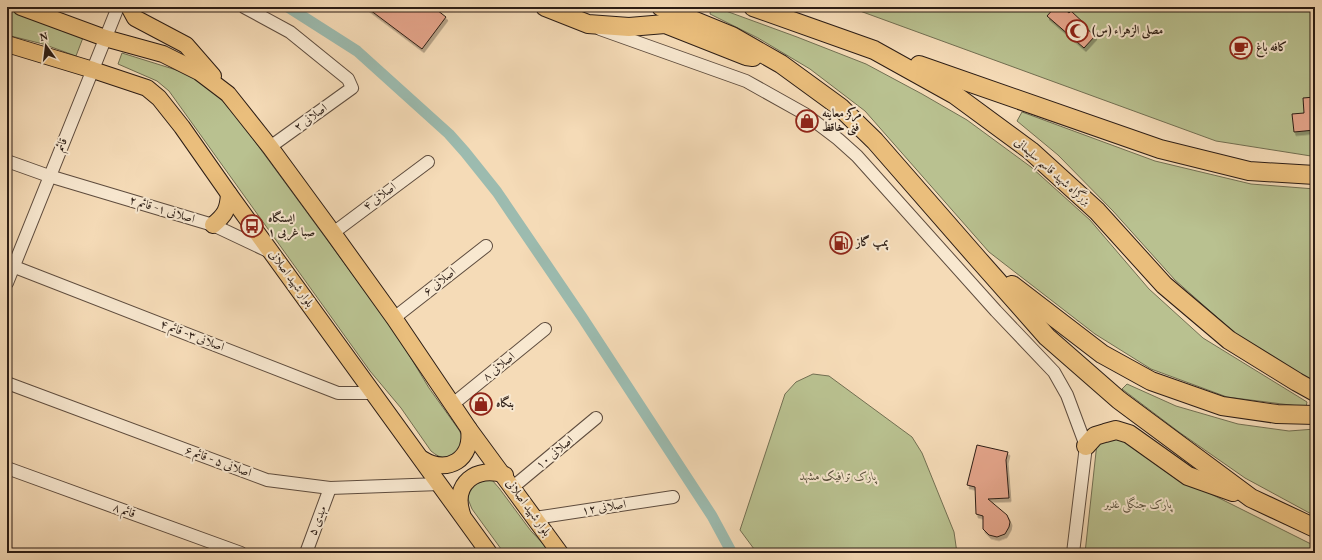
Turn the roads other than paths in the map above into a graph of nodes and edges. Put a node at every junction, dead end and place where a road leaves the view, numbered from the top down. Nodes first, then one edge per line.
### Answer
1 (21, 7) edge
2 (118, 7) edge
3 (129, 7) edge
4 (244, 7) edge
5 (545, 7) edge
6 (661, 7) edge
7 (753, 7) edge
8 (588, 24) junction
9 (106, 38) junction
10 (7, 44) edge
11 (874, 50) junction
12 (781, 64) junction
13 (92, 70) junction
14 (228, 94) junction
15 (270, 147) junction
16 (7, 161) edge
17 (428, 162) dead end
18 (1315, 175) edge
19 (49, 176) junction
20 (229, 194) junction
21 (213, 225) junction
22 (333, 233) junction
23 (486, 246) dead end
24 (271, 252) junction
25 (978, 259) junction
26 (10, 266) edge
27 (7, 282) edge
28 (394, 318) junction
29 (546, 329) dead end
30 (7, 383) edge
31 (1315, 392) edge
32 (374, 393) junction
33 (453, 404) junction
34 (1315, 415) edge
35 (596, 418) dead end
36 (469, 429) junction
37 (1086, 446) junction
38 (422, 460) junction
39 (7, 468) edge
40 (509, 481) junction
41 (440, 484) junction
42 (330, 488) junction
43 (673, 497) dead end
44 (1251, 498) junction
45 (462, 516) junction
46 (535, 518) junction
47 (1315, 528) edge
48 (241, 553) edge
49 (306, 553) edge
50 (485, 553) edge
51 (560, 553) edge
52 (1073, 553) edge

1 - 9 main road, بلوار شهید اصلانی
2 - 9 street, قائم
3 - 14 main road, بلوار شهید اصلانی
4 - 15 street, اصلانی ۲
5 - 8 highway
6 - 12 highway
7 - 11 highway, بزرگراه شهید قاسم سلیمانی
8 - 12 highway
8 - 37 street
9 - 13 street, قائم
9 - 14 main road, بلوار شهید اصلانی
10 - 13 main road, بلوار شهید اصلانی
11 - 18 highway
11 - 31 highway, بزرگراه شهید قاسم سلیمانی
12 - 25 highway
13 - 19 street, قائم
13 - 20 main road, بلوار شهید اصلانی
14 - 15 main road, بلوار شهید اصلانی
15 - 22 main road, بلوار شهید اصلانی
16 - 19 street, اصلانی ۱- قائم ۲
17 - 22 street, اصلانی ۴
19 - 21 street, اصلانی ۱- قائم ۲
19 - 26 street, قائم
20 - 21 main road
20 - 24 main road, بلوار شهید اصلانی
21 - 24 street, اصلانی ۱- قائم ۲
22 - 28 main road, بلوار شهید اصلانی
23 - 28 street, اصلانی ۶
24 - 32 main road, بلوار شهید اصلانی
25 - 34 highway
25 - 44 highway
26 - 27 street, قائم
26 - 32 street, اصلانی ۳- قائم ۴
28 - 33 main road, بلوار شهید اصلانی
29 - 33 street, اصلانی ۸
30 - 42 street, اصلانی ۵ - قائم ۶
32 - 38 main road, بلوار شهید اصلانی
33 - 36 main road, بلوار شهید اصلانی
35 - 40 street, اصلانی ۱۰
36 - 38 main road
36 - 40 main road, بلوار شهید اصلانی
37 - 44 highway
37 - 52 street
38 - 41 main road, بلوار شهید اصلانی
39 - 48 street, قائم ۸
40 - 45 main road
40 - 46 main road, بلوار شهید اصلانی
41 - 42 street, اصلانی ۵ - قائم ۶
41 - 45 main road, بلوار شهید اصلانی
42 - 49 street, مهدی ۵
43 - 46 street, اصلانی ۱۲
44 - 47 highway
45 - 50 main road, بلوار شهید اصلانی
46 - 51 main road, بلوار شهید اصلانی

